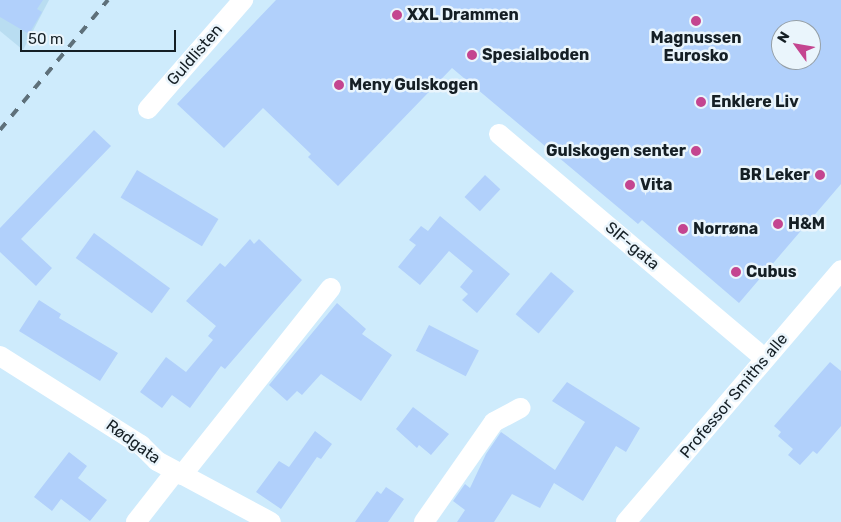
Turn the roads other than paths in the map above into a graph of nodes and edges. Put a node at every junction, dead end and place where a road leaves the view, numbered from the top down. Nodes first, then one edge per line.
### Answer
1 (243, 0) edge
2 (148, 109) dead end
3 (499, 134) dead end
4 (841, 270) edge
5 (331, 288) dead end
6 (0, 356) edge
7 (765, 359) junction
8 (520, 408) dead end
9 (179, 473) junction
10 (136, 522) edge
11 (271, 522) edge
12 (424, 522) edge
13 (626, 522) edge

1 - 2 street, Guldlisten
3 - 7 street, SIF-gata
4 - 7 street, Professor Smiths alle
5 - 9 street
6 - 9 street, Rødgata
7 - 13 street, Professor Smiths alle
8 - 12 street
9 - 10 street
9 - 11 street, Rødgata

